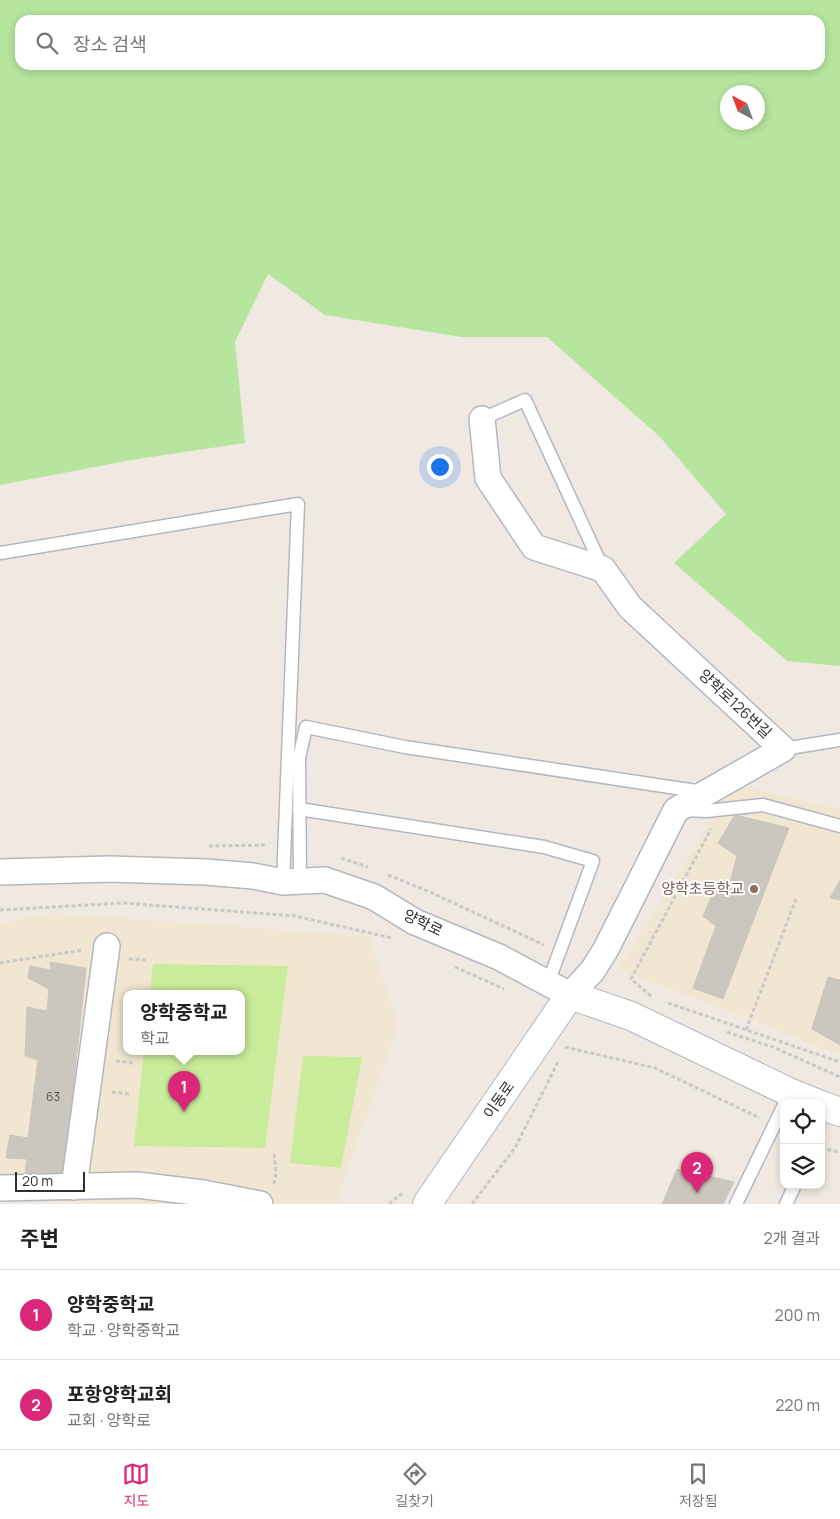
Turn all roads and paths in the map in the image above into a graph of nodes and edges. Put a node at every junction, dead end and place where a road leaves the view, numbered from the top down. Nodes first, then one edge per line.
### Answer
1 (482, 419) joint
2 (0, 553) edge
3 (603, 569) junction
4 (840, 740) edge
5 (783, 749) junction
6 (713, 801) junction
7 (299, 809) junction
8 (840, 826) edge
9 (340, 858) dead end
10 (376, 870) dead end
11 (0, 872) edge
12 (385, 874) dead end
13 (292, 882) junction
14 (796, 899) dead end
15 (0, 910) edge
16 (397, 939) dead end
17 (107, 946) joint
18 (546, 946) dead end
19 (0, 963) edge
20 (447, 963) dead end
21 (488, 983) dead end
22 (559, 989) junction
23 (655, 998) dead end
24 (664, 1002) dead end
25 (720, 1029) dead end
26 (746, 1030) junction
27 (840, 1062) edge
28 (840, 1077) edge
29 (785, 1099) edge
30 (825, 1106) edge
31 (780, 1112) edge
32 (840, 1112) edge
33 (773, 1124) junction
34 (825, 1149) edge
35 (274, 1152) dead end
36 (840, 1152) edge
37 (74, 1187) junction
38 (0, 1188) edge
39 (793, 1189) edge
40 (266, 1196) edge
41 (427, 1204) edge
42 (472, 1204) edge
43 (736, 1204) edge
44 (786, 1204) edge

1 - 3 street
1 - 3 lane
2 - 13 lane
3 - 5 street, 양학로126번길
4 - 5 lane
5 - 6 street, 양학로126번길
6 - 7 lane
6 - 8 lane
6 - 22 street, 양학로126번길
6 - 23 path
7 - 13 lane
7 - 22 lane
9 - 10 path
11 - 13 street, 양학로
12 - 18 path
13 - 22 street, 양학로
14 - 26 path
15 - 16 path
17 - 19 path
17 - 37 street
20 - 21 path
22 - 29 street, 양학로
22 - 41 street, 이동로
24 - 26 path
25 - 28 path
26 - 27 path
30 - 32 street
31 - 33 lane
33 - 42 path
33 - 43 lane
34 - 36 path
35 - 40 path
37 - 38 street
37 - 40 street
39 - 44 lane

